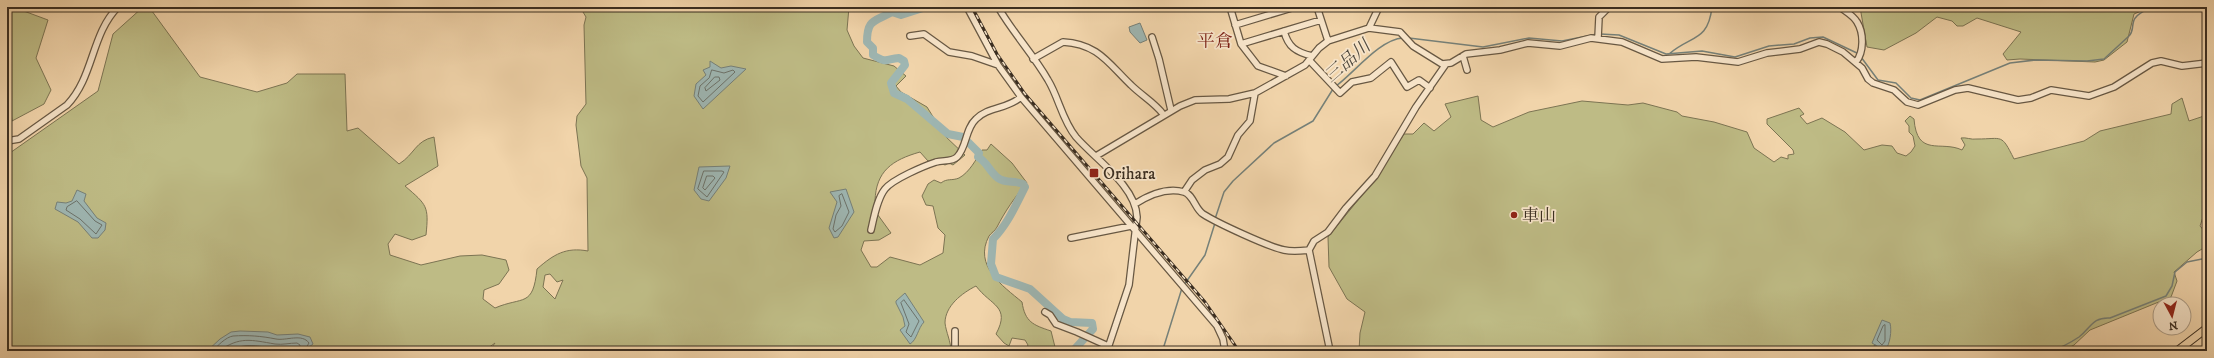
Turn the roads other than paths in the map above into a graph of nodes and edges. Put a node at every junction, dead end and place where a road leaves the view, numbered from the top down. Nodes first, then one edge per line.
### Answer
1 (118, 7) edge
2 (968, 7) edge
3 (998, 7) edge
4 (1230, 7) edge
5 (1295, 7) edge
6 (1317, 7) edge
7 (1379, 7) edge
8 (1609, 7) edge
9 (1840, 7) edge
10 (1321, 20) junction
11 (1235, 25) junction
12 (1369, 28) junction
13 (1284, 31) junction
14 (1598, 35) junction
15 (910, 36) dead end
16 (1152, 37) dead end
17 (1328, 42) junction
18 (1240, 44) junction
19 (1463, 56) junction
20 (1311, 58) junction
21 (1033, 59) junction
22 (1858, 59) junction
23 (2207, 63) edge
24 (1446, 64) junction
25 (998, 65) junction
26 (1467, 70) dead end
27 (1286, 76) junction
28 (1430, 88) junction
29 (1255, 93) junction
30 (1021, 97) junction
31 (1171, 110) junction
32 (1163, 114) junction
33 (7, 141) edge
34 (1096, 156) junction
35 (1184, 192) junction
36 (1135, 204) junction
37 (1133, 228) junction
38 (871, 230) dead end
39 (1072, 238) dead end
40 (1309, 250) junction
41 (1045, 312) dead end
42 (2207, 328) edge
43 (954, 331) dead end
44 (1108, 349) edge
45 (2186, 349) edge
46 (955, 351) edge
47 (1225, 351) edge
48 (1330, 351) edge
49 (2177, 351) edge

1 - 33 street
2 - 25 street
3 - 21 street
4 - 11 street
5 - 11 street
6 - 10 street
7 - 12 street
8 - 14 street
9 - 22 street
10 - 13 street
10 - 17 street
11 - 18 street
12 - 17 street
12 - 24 street
13 - 18 street
13 - 20 street
14 - 19 street
14 - 22 street
15 - 25 street
16 - 31 street
17 - 20 street
18 - 27 street
19 - 24 street
19 - 26 street
20 - 27 street
20 - 28 street
21 - 32 street
21 - 34 street
22 - 23 street
24 - 28 street
25 - 30 street
27 - 29 street
28 - 40 street
29 - 31 street
29 - 35 street
30 - 37 street
30 - 38 street
31 - 32 street
32 - 34 street
34 - 36 street
35 - 36 street
35 - 40 street
36 - 37 street
37 - 39 street
37 - 44 street
37 - 47 street
40 - 48 street
41 - 44 street
42 - 45 main road
43 - 46 street
45 - 49 main road

